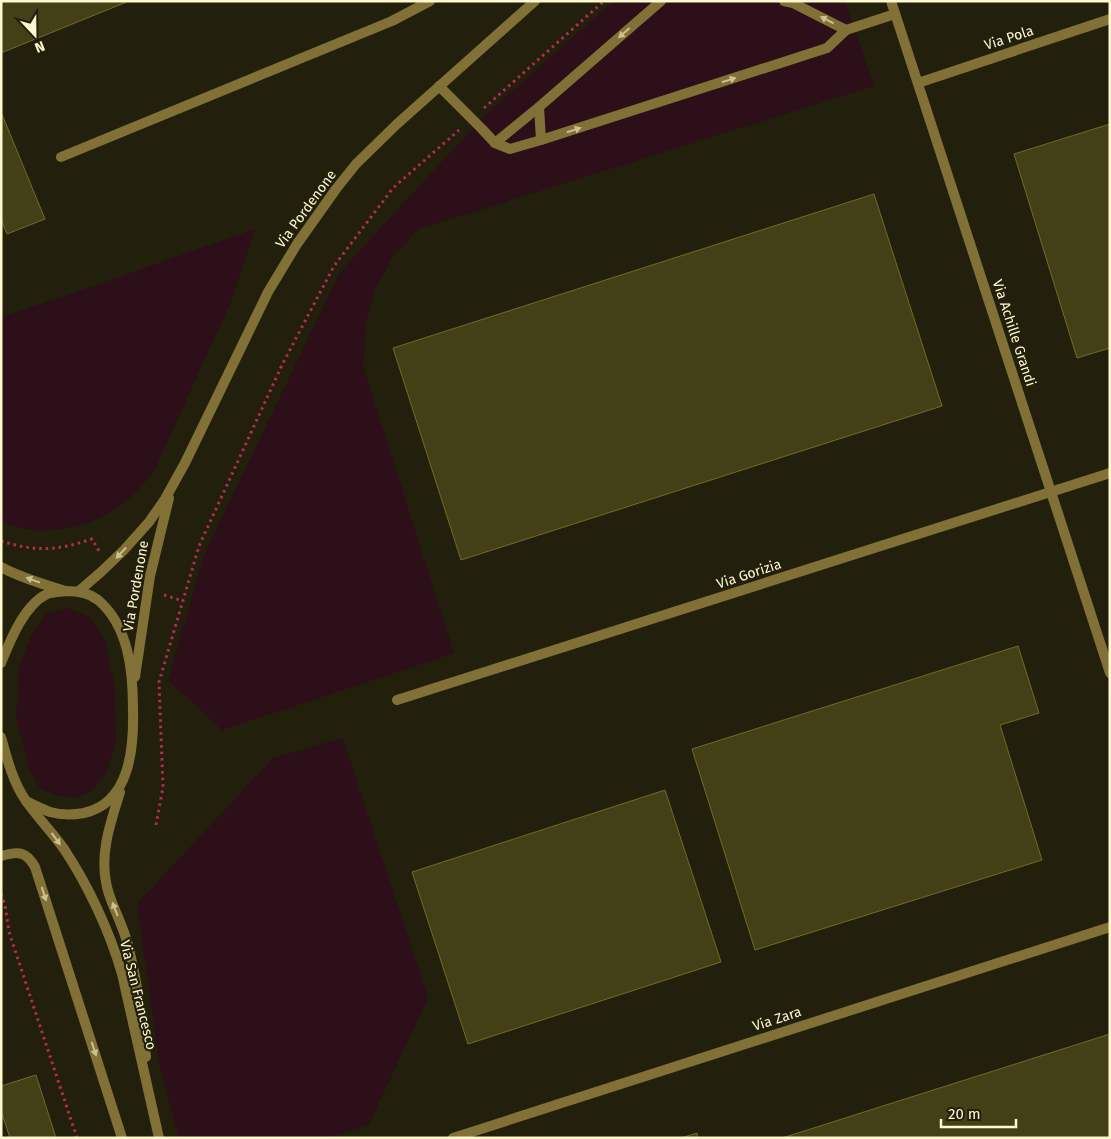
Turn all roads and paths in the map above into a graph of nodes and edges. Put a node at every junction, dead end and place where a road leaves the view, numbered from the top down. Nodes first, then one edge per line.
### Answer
1 (430, 1) edge
2 (535, 1) edge
3 (604, 1) edge
4 (660, 1) edge
5 (784, 1) edge
6 (891, 1) edge
7 (895, 14) junction
8 (1110, 19) edge
9 (846, 30) junction
10 (918, 83) junction
11 (438, 86) junction
12 (539, 107) junction
13 (472, 119) junction
14 (541, 140) junction
15 (495, 143) junction
16 (61, 157) dead end
17 (1110, 473) edge
18 (172, 487) junction
19 (1051, 492) junction
20 (1, 567) edge
21 (66, 591) junction
22 (79, 591) junction
23 (1, 663) edge
24 (1110, 673) edge
25 (133, 690) junction
26 (397, 700) dead end
27 (1, 737) edge
28 (123, 782) junction
29 (26, 801) junction
30 (156, 825) dead end
31 (1, 856) edge
32 (1, 894) edge
33 (1110, 927) edge
34 (157, 1133) edge
35 (76, 1138) edge
36 (122, 1138) edge
37 (453, 1138) edge

1 - 16 street
2 - 11 street, Via Pordenone
3 - 13 path
4 -> 12 street
9 -> 5 street
6 - 7 street, Via Achille Grandi
7 - 9 street
7 - 10 street, Via Achille Grandi
8 - 10 street, Via Pola
14 -> 9 street
10 - 19 street, Via Achille Grandi
11 - 13 street
11 - 18 street, Via Pordenone
12 - 14 street
12 - 15 street
13 - 15 street
13 - 30 path
14 - 15 street
17 - 19 street, Via Gorizia
18 -> 22 street, Via Pordenone
18 - 25 street, Via Pordenone
19 - 24 street, Via Achille Grandi
19 - 26 street, Via Gorizia
21 -> 20 street
21 - 22 street
21 - 23 street
22 - 25 street
25 - 28 street, Via San Francesco
27 - 29 street, Via San Francesco
28 - 29 street
34 -> 28 street, Via San Francesco
29 -> 34 street, Via San Francesco
31 -> 36 street
32 - 35 path
33 - 37 street, Via Zara

